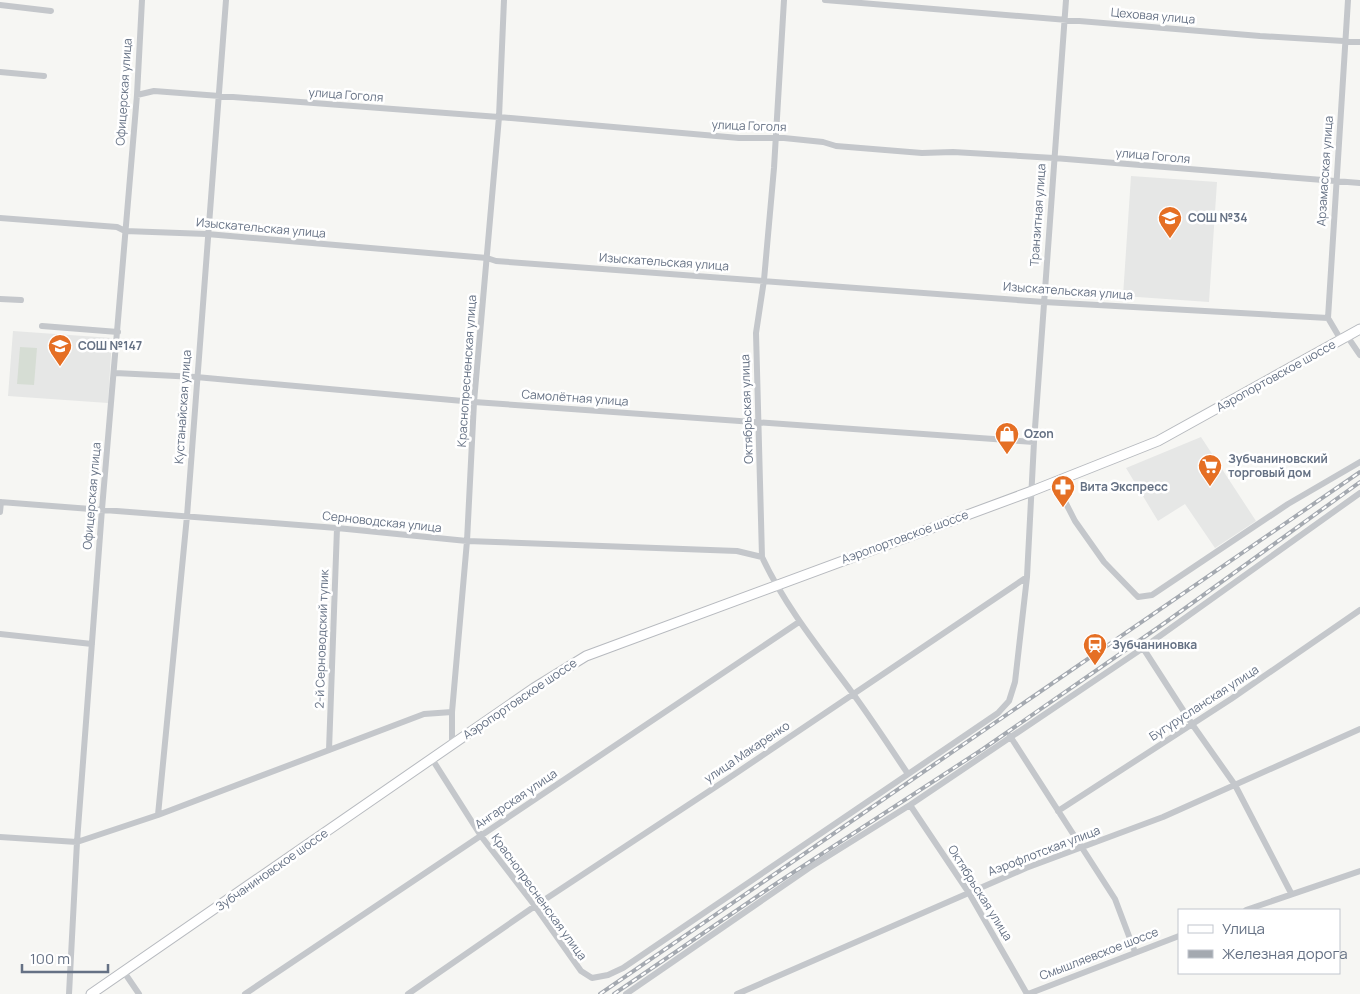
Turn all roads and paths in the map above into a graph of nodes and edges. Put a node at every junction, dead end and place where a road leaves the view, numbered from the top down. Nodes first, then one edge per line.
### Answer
1 (142, 0) edge
2 (226, 0) edge
3 (504, 0) edge
4 (784, 0) edge
5 (825, 0) edge
6 (1066, 0) edge
7 (1348, 0) edge
8 (0, 5) edge
9 (51, 11) dead end
10 (1065, 20) junction
11 (1346, 41) junction
12 (1360, 42) edge
13 (0, 72) edge
14 (44, 76) dead end
15 (137, 95) junction
16 (217, 97) junction
17 (499, 116) junction
18 (774, 140) junction
19 (1054, 158) junction
20 (1335, 182) junction
21 (1360, 183) edge
22 (0, 218) edge
23 (125, 231) junction
24 (207, 234) junction
25 (487, 258) junction
26 (764, 280) junction
27 (0, 299) edge
28 (21, 300) dead end
29 (1044, 302) junction
30 (1328, 318) junction
31 (42, 326) dead end
32 (1360, 329) edge
33 (118, 332) junction
34 (1344, 338) junction
35 (1360, 355) edge
36 (114, 373) junction
37 (196, 377) junction
38 (474, 402) junction
39 (758, 422) junction
40 (1034, 442) junction
41 (1360, 462) edge
42 (1055, 482) junction
43 (1032, 492) junction
44 (1360, 493) edge
45 (0, 502) edge
46 (102, 509) junction
47 (0, 512) edge
48 (187, 516) junction
49 (337, 528) junction
50 (467, 541) junction
51 (762, 557) junction
52 (1027, 577) junction
53 (775, 585) junction
54 (1360, 610) edge
55 (799, 622) junction
56 (0, 634) edge
57 (92, 644) junction
58 (1143, 648) junction
59 (853, 694) junction
60 (452, 712) junction
61 (1192, 724) junction
62 (1360, 729) edge
63 (1010, 736) junction
64 (452, 744) junction
65 (329, 750) junction
66 (432, 759) junction
67 (908, 774) junction
68 (1235, 785) junction
69 (910, 805) junction
70 (1058, 811) junction
71 (158, 815) junction
72 (481, 836) junction
73 (0, 837) edge
74 (77, 842) junction
75 (1083, 847) junction
76 (1360, 871) edge
77 (969, 893) junction
78 (1291, 894) junction
79 (535, 906) junction
80 (1249, 909) edge
81 (1178, 936) edge
82 (1135, 952) junction
83 (124, 972) junction
84 (69, 994) edge
85 (91, 994) edge
86 (139, 994) edge
87 (245, 994) edge
88 (408, 994) edge
89 (626, 994) edge
90 (737, 994) edge
91 (1028, 994) edge

1 - 15 street, Офицерская улица
2 - 16 street, Кустанайская улица
3 - 17 street, Краснопресненская улица
4 - 18 street, Октябрьская улица
5 - 10 street, Цеховая улица
6 - 10 street, Транзитная улица
7 - 11 street, Арзамасская улица
8 - 9 street
10 - 11 street, Цеховая улица
10 - 19 street, Транзитная улица
11 - 12 street, Цеховая улица
11 - 20 street, Арзамасская улица
13 - 14 street
15 - 16 street, улица Гоголя
15 - 23 street, Офицерская улица
16 - 17 street, улица Гоголя
16 - 24 street, Кустанайская улица
17 - 18 street, улица Гоголя
17 - 25 street, Краснопресненская улица
18 - 19 street, улица Гоголя
18 - 26 street, Октябрьская улица
19 - 20 street, улица Гоголя
19 - 29 street, Транзитная улица
20 - 21 street, улица Гоголя
20 - 30 street, Арзамасская улица
22 - 23 street, Изыскательская улица
23 - 24 street, Изыскательская улица
23 - 33 street, Офицерская улица
24 - 25 street, Изыскательская улица
24 - 37 street, Кустанайская улица
25 - 26 street, Изыскательская улица
25 - 38 street, Краснопресненская улица
26 - 29 street, Изыскательская улица
26 - 39 street, Октябрьская улица
27 - 28 street
29 - 30 street, Изыскательская улица
29 - 40 street, Транзитная улица
30 - 34 street
31 - 33 street
32 - 34 main road, Аэропортовское шоссе
33 - 36 street, Офицерская улица
34 - 35 street
34 - 42 main road, Аэропортовское шоссе
36 - 37 street, Самолётная улица
36 - 46 street, Офицерская улица
37 - 38 street, Самолётная улица
37 - 48 street, Кустанайская улица
38 - 39 street, Самолётная улица
38 - 50 street, Краснопресненская улица
39 - 40 street, Самолётная улица
39 - 51 street, Октябрьская улица
40 - 43 street, Транзитная улица
41 - 42 street
42 - 43 main road, Аэропортовское шоссе
43 - 52 street
43 - 53 main road, Аэропортовское шоссе
44 - 58 street
45 - 46 street, Серноводская улица
45 - 47 street
46 - 48 street, Серноводская улица
46 - 57 street, Офицерская улица
48 - 49 street, Серноводская улица
48 - 71 street, Кустанайская улица
49 - 50 street, Серноводская улица
49 - 65 street, 2-й Серноводский тупик
50 - 51 street, Серноводская улица
50 - 60 street, Краснопресненская улица
51 - 53 street, Октябрьская улица
52 - 59 street, улица Макаренко
52 - 67 street
53 - 55 street, Октябрьская улица
53 - 64 main road, Аэропортовское шоссе
54 - 61 street, Бугурусланская улица
55 - 59 street, Октябрьская улица
55 - 72 street, Ангарская улица
56 - 57 street
57 - 74 street, Офицерская улица
58 - 61 street
58 - 63 street
59 - 67 street, Октябрьская улица
59 - 79 street, улица Макаренко
60 - 64 street, Краснопресненская улица
60 - 65 street
61 - 68 street
61 - 70 street, Бугурусланская улица
62 - 68 street, Аэрофлотская улица
63 - 69 street
63 - 70 street
64 - 66 main road, Зубчаниновское шоссе
65 - 71 street
66 - 72 street, Краснопресненская улица
66 - 83 main road, Зубчаниновское шоссе
67 - 79 street, Краснопресненская улица
68 - 75 street, Аэрофлотская улица
68 - 78 street
69 - 77 street, Октябрьская улица
69 - 89 street
70 - 75 street
71 - 74 street
72 - 79 street, Краснопресненская улица
72 - 87 street, Ангарская улица
73 - 74 street
74 - 84 street, Офицерская улица
75 - 77 street, Аэрофлотская улица
75 - 82 street
76 - 78 street
77 - 90 street, Аэрофлотская улица
77 - 91 street, Октябрьская улица
78 - 80 street
79 - 88 street, улица Макаренко
81 - 82 street, Смышляевское шоссе
82 - 91 street, Смышляевское шоссе
83 - 85 main road, Зубчаниновское шоссе
83 - 86 street

